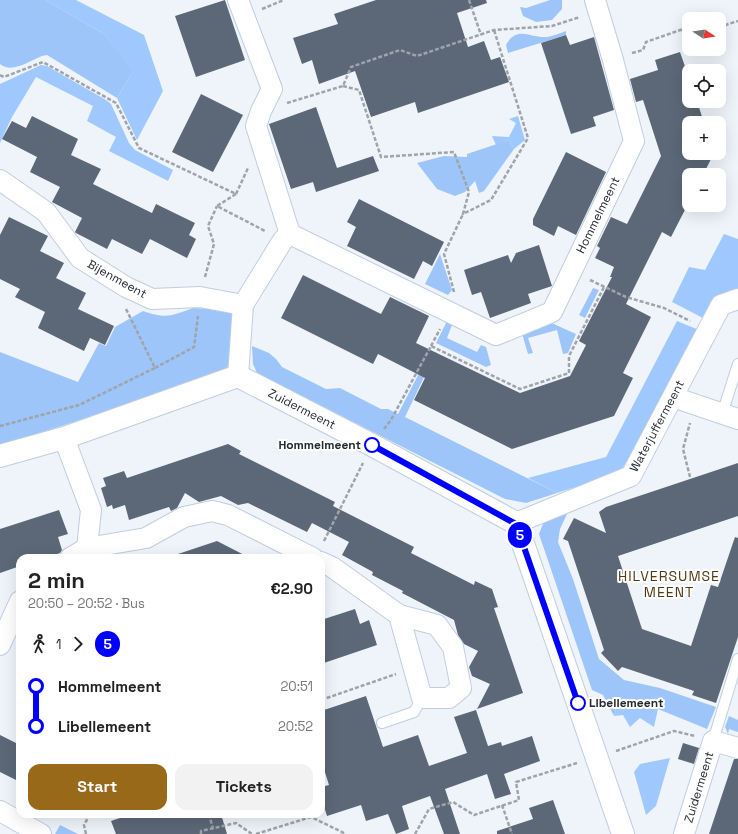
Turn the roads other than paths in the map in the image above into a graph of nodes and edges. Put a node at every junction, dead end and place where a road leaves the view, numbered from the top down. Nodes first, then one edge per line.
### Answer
1 (238, 0) edge
2 (596, 6) edge
3 (0, 180) edge
4 (286, 237) junction
5 (738, 299) edge
6 (243, 305) junction
7 (738, 364) edge
8 (238, 376) junction
9 (673, 397) junction
10 (730, 416) edge
11 (64, 438) junction
12 (0, 456) edge
13 (516, 524) junction
14 (78, 553) edge
15 (317, 554) edge
16 (325, 561) edge
17 (16, 610) edge
18 (399, 615) junction
19 (0, 645) edge
20 (738, 659) edge
21 (422, 698) junction
22 (382, 723) dead end
23 (713, 741) junction
24 (738, 748) edge
25 (0, 812) edge
26 (41, 834) edge
27 (623, 834) edge
28 (684, 834) edge

1 - 4 street
2 - 4 street, Hommelmeent
3 - 6 street, Bijenmeent
4 - 6 street
5 - 9 street, Waterjuffermeent
6 - 8 street
7 - 10 lane
8 - 11 street
8 - 13 street, Zuidermeent
9 - 10 street
9 - 13 street, Waterjuffermeent
11 - 12 street
11 - 14 street
13 - 27 street
14 - 15 street
16 - 18 street
17 - 19 street
18 - 21 street
18 - 21 street
20 - 23 lane, Zuidermeent
21 - 22 lane
23 - 24 street, Zuidermeent
23 - 28 street, Zuidermeent
25 - 26 street

